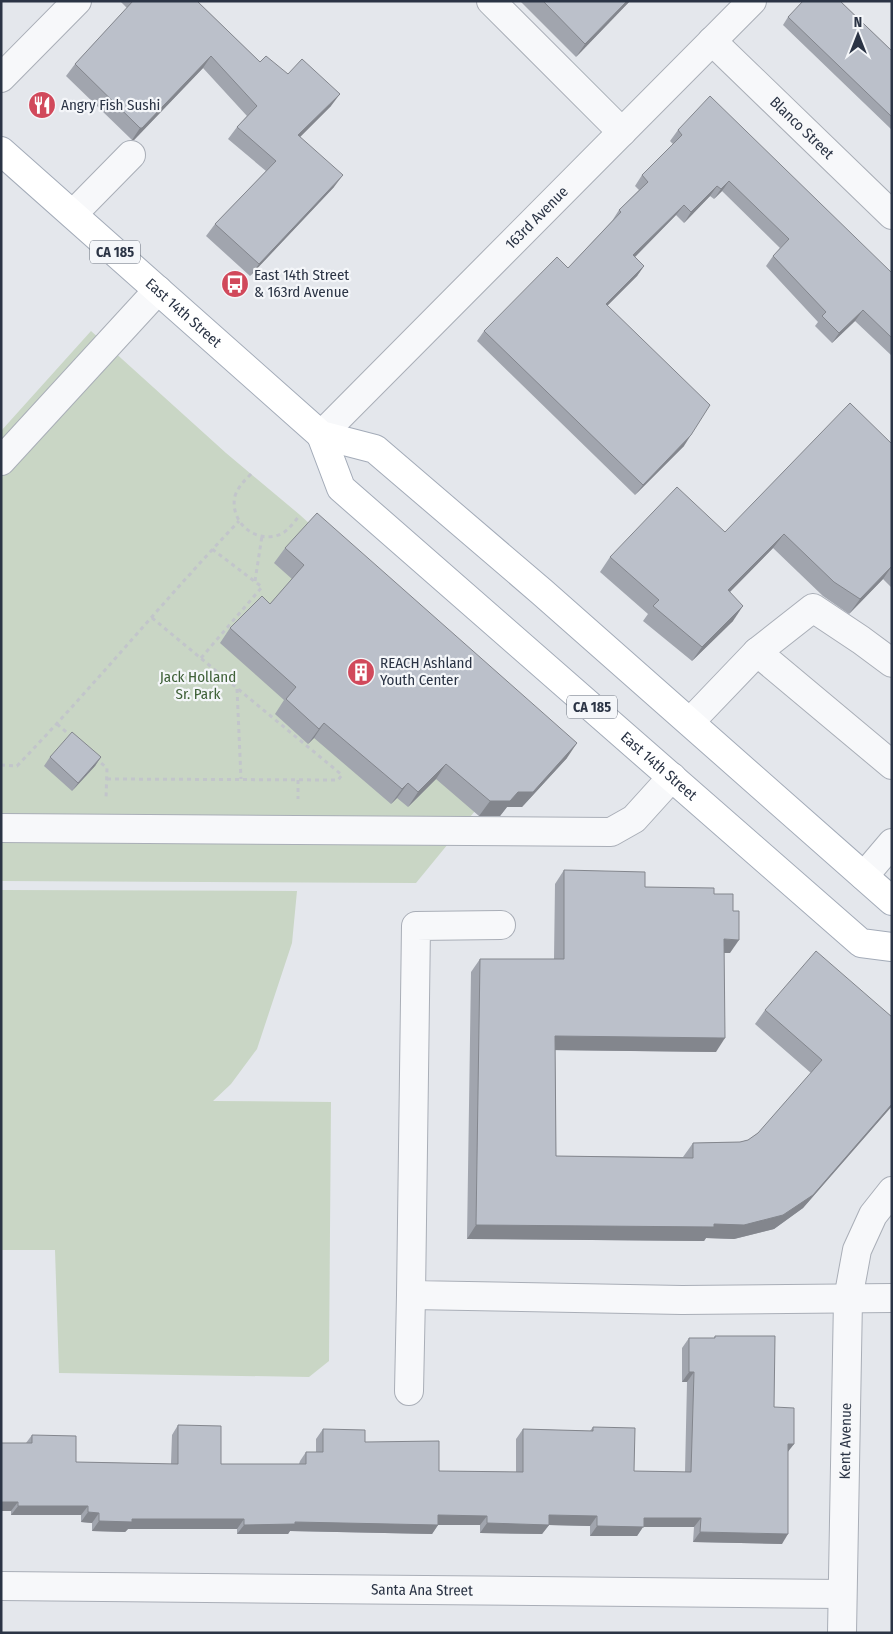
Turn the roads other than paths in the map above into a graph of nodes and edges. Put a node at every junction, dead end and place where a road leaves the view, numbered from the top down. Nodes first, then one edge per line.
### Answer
1 (76, 1) edge
2 (491, 1) edge
3 (752, 1) edge
4 (712, 41) junction
5 (1, 78) edge
6 (622, 132) junction
7 (1, 151) edge
8 (130, 155) dead end
9 (73, 214) junction
10 (892, 215) edge
11 (158, 290) junction
12 (321, 435) junction
13 (1, 461) edge
14 (757, 652) junction
15 (892, 663) edge
16 (690, 722) junction
17 (892, 765) edge
18 (672, 777) junction
19 (1, 828) edge
20 (892, 843) edge
21 (864, 876) junction
22 (892, 900) edge
23 (501, 925) dead end
24 (892, 947) edge
25 (892, 1191) edge
26 (411, 1295) junction
27 (892, 1298) edge
28 (848, 1299) junction
29 (409, 1392) dead end
30 (1, 1586) edge
31 (842, 1594) junction
32 (842, 1633) edge

1 - 5 street
2 - 6 street
3 - 4 street, 163rd Avenue
4 - 6 street, 163rd Avenue
4 - 10 street, Blanco Street
6 - 12 street, 163rd Avenue
7 - 9 main road, East 14th Street / CA 185
8 - 9 street
9 - 11 main road, East 14th Street / CA 185
11 - 12 main road, East 14th Street / CA 185
11 - 13 street
12 - 16 main road, East 14th Street / CA 185
12 - 18 main road, East 14th Street / CA 185
14 - 15 street
14 - 16 street
14 - 17 street
16 - 21 main road, East 14th Street / CA 185
18 - 19 street
18 - 24 main road, East 14th Street / CA 185
20 - 21 street
21 - 22 main road, East 14th Street / CA 185
23 - 26 street
25 - 28 street, Kent Avenue
26 - 28 street
26 - 29 street
27 - 28 street
28 - 31 street, Kent Avenue
30 - 31 street, Santa Ana Street
31 - 32 street, Kent Avenue

